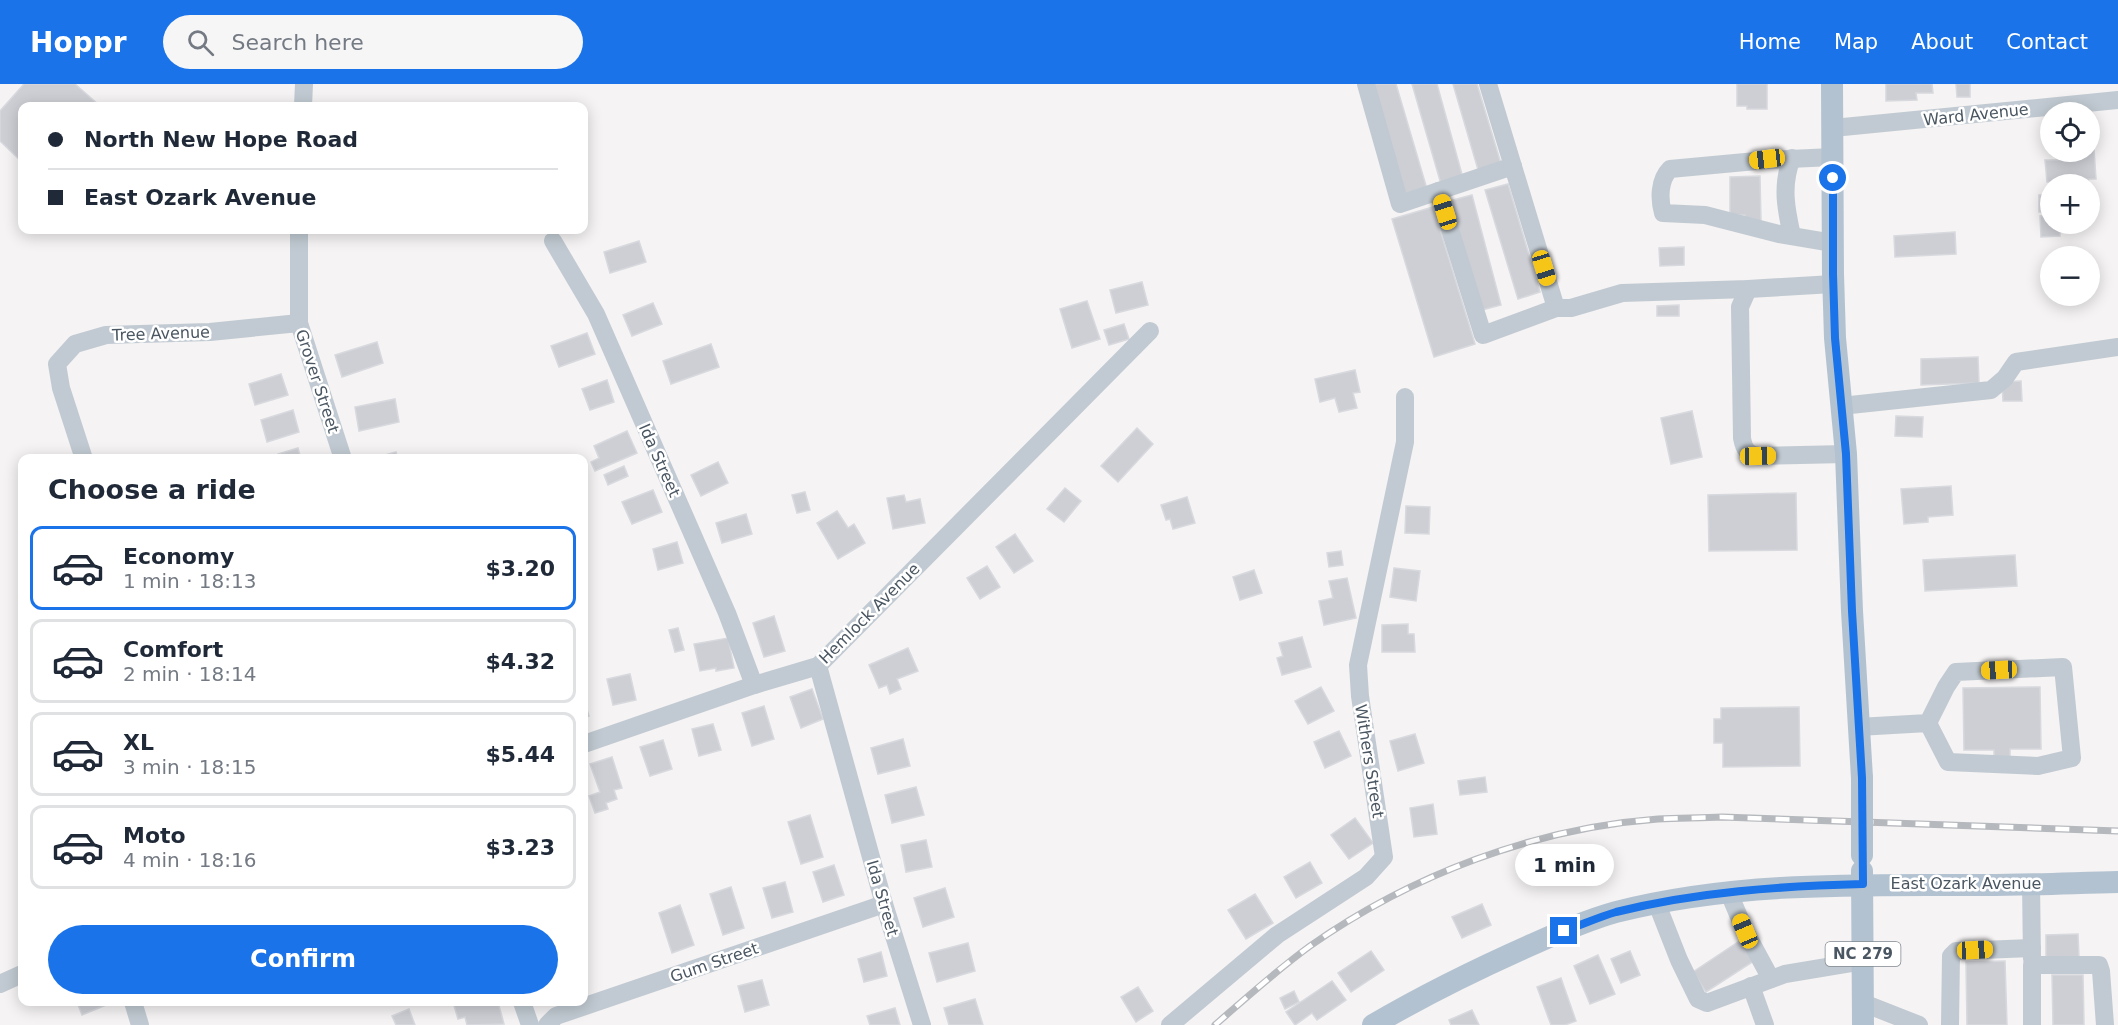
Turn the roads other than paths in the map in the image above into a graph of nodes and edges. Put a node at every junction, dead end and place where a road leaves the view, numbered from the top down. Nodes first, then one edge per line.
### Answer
1 (304, 84) edge
2 (1366, 84) edge
3 (1488, 84) edge
4 (1832, 84) edge
5 (2118, 100) edge
6 (303, 102) edge
7 (1833, 128) junction
8 (1833, 157) junction
9 (1792, 158) junction
10 (1513, 166) junction
11 (1438, 191) junction
12 (299, 234) edge
13 (1792, 236) junction
14 (553, 241) dead end
15 (1833, 243) junction
16 (1833, 284) junction
17 (1748, 289) junction
18 (1556, 308) junction
19 (299, 323) junction
20 (1150, 331) dead end
21 (2118, 347) edge
22 (1405, 396) dead end
23 (1841, 406) junction
24 (82, 454) edge
25 (341, 454) edge
26 (1846, 454) junction
27 (818, 666) junction
28 (754, 685) junction
29 (1928, 723) junction
30 (1858, 727) junction
31 (588, 743) edge
32 (2118, 882) edge
33 (2031, 883) junction
34 (1863, 884) junction
35 (1729, 893) junction
36 (1657, 903) junction
37 (884, 904) junction
38 (2032, 956) junction
39 (1863, 961) junction
40 (18, 976) edge
41 (1771, 979) junction
42 (0, 984) edge
43 (1751, 986) junction
44 (588, 1005) edge
45 (134, 1006) edge
46 (523, 1006) edge
47 (585, 1006) edge
48 (1863, 1014) edge
49 (140, 1025) edge
50 (530, 1025) edge
51 (547, 1025) edge
52 (922, 1025) edge
53 (1170, 1025) edge
54 (1373, 1025) edge
55 (1765, 1025) edge
56 (1919, 1025) edge
57 (1950, 1025) edge
58 (2032, 1025) edge
59 (2104, 1025) edge

1 - 6 street
2 - 11 street
3 - 10 street
4 - 7 main road, NC 279
5 - 7 street, Ward Avenue
7 - 8 main road, NC 279
8 - 9 street
8 - 15 main road, NC 279
9 - 13 street
9 - 13 street
10 - 11 street
10 - 18 street
11 - 18 street
12 - 19 street, Grover Street
13 - 15 street
14 - 28 street, Ida Street
15 - 16 main road, NC 279
16 - 17 street
16 - 23 main road, NC 279
17 - 18 street
17 - 26 street
19 - 24 street, Tree Avenue
19 - 25 street, Grover Street
20 - 27 street, Hemlock Avenue
21 - 23 street
22 - 53 street, Withers Street
23 - 26 main road, NC 279
26 - 30 main road, NC 279
27 - 28 street, Hemlock Avenue
27 - 37 street, Ida Street
28 - 31 street, Hemlock Avenue
29 - 29 street
29 - 30 street
30 - 34 main road, NC 279, bridge
32 - 33 main road, East Ozark Avenue
33 - 34 main road, East Ozark Avenue
33 - 38 street
34 - 35 main road, East Ozark Avenue
34 - 39 main road, NC 279
35 - 36 main road, East Ozark Avenue
35 - 41 street
36 - 43 street
36 - 54 main road, East Ozark Avenue
37 - 44 street, Gum Street
37 - 52 street, Ida Street
38 - 57 street
38 - 58 street
38 - 59 street
39 - 41 street
39 - 48 main road, NC 279
40 - 42 street
41 - 43 street
43 - 55 street
45 - 49 street
46 - 50 street
47 - 51 street, Gum Street
48 - 56 street

